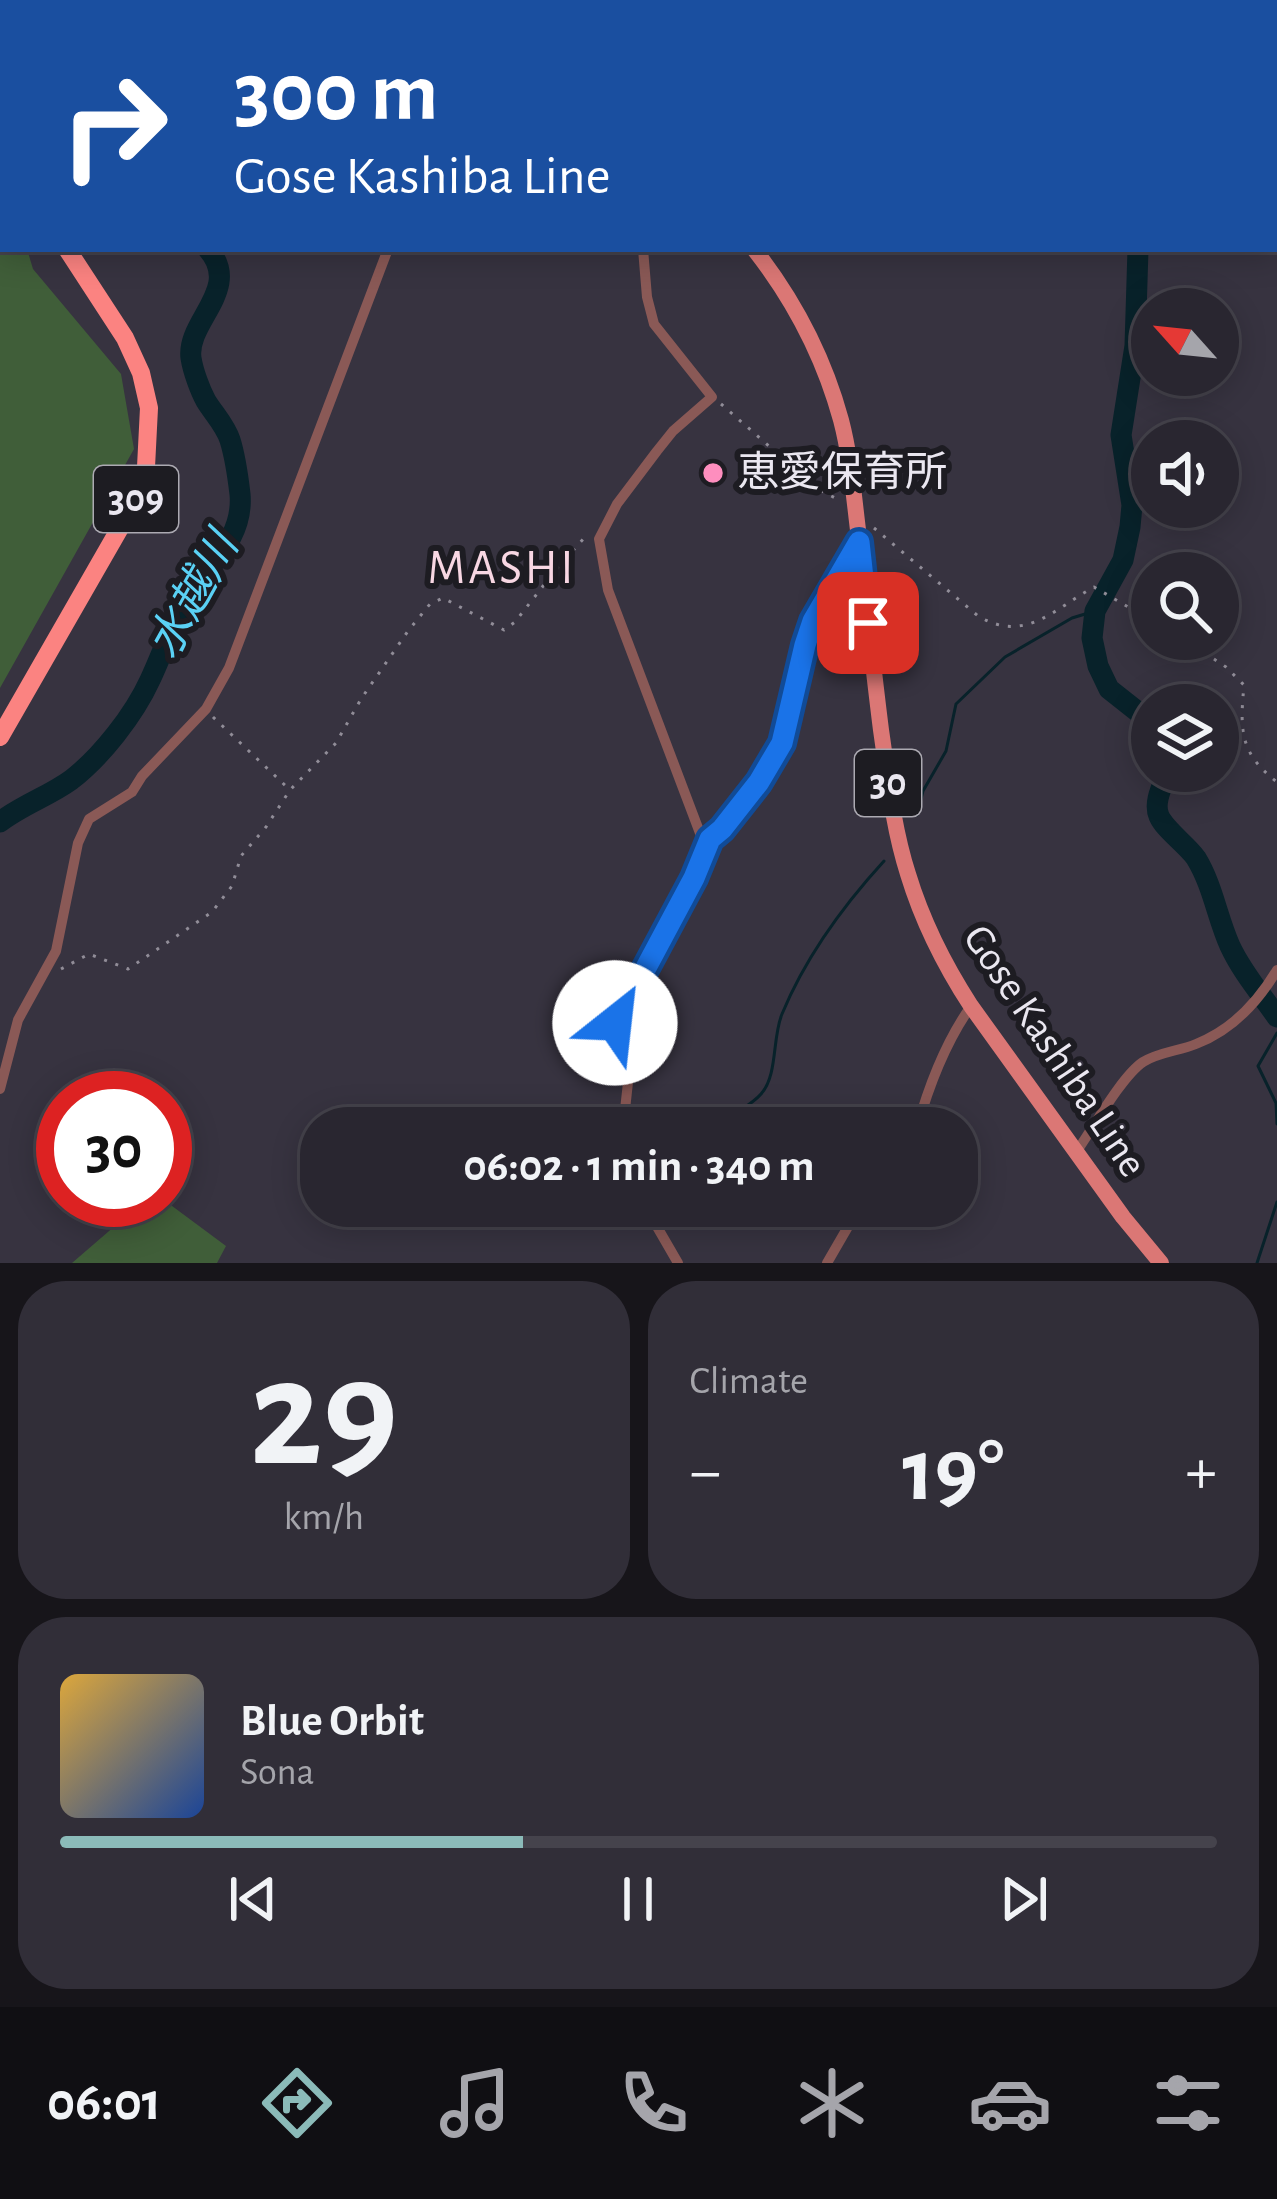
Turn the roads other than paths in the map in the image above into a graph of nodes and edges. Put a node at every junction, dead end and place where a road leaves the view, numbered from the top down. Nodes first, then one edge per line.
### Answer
1 (70, 252) edge
2 (387, 252) edge
3 (643, 252) edge
4 (756, 252) edge
5 (859, 542) junction
6 (0, 736) edge
7 (706, 849) junction
8 (1277, 970) edge
9 (971, 1006) junction
10 (0, 1089) edge
11 (625, 1107) edge
12 (924, 1107) edge
13 (1077, 1151) junction
14 (657, 1227) edge
15 (848, 1227) edge
16 (678, 1263) edge
17 (827, 1263) edge
18 (1161, 1263) edge

1 - 6 highway, 309
2 - 10 street
3 - 7 street
4 - 5 main road, Gose Kashiba Line / 30
5 - 7 street
5 - 9 main road, Gose Kashiba Line / 30
7 - 11 street
8 - 13 street
9 - 12 street
9 - 13 main road, Gose Kashiba Line / 30
13 - 18 main road, Gose Kashiba Line / 30
14 - 16 street
15 - 17 street

